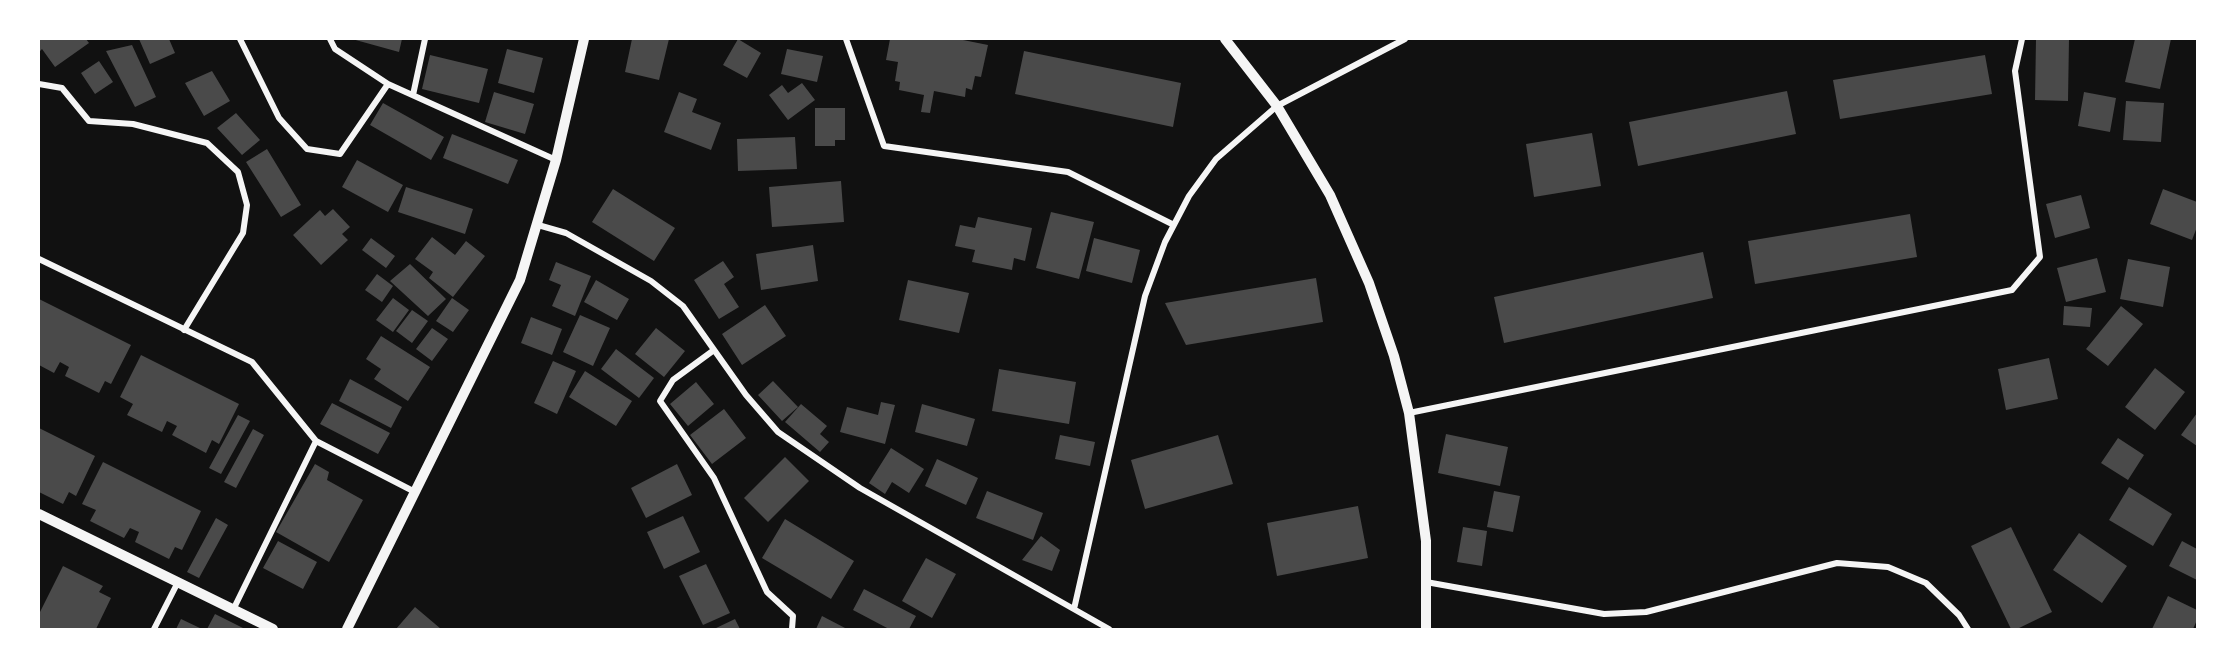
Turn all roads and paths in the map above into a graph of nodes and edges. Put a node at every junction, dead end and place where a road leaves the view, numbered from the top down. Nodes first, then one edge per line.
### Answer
1 (240, 39) edge
2 (330, 39) edge
3 (425, 39) edge
4 (584, 39) edge
5 (846, 39) edge
6 (1225, 39) edge
7 (1405, 39) edge
8 (2022, 39) edge
9 (39, 84) edge
10 (388, 84) junction
11 (413, 95) junction
12 (1277, 106) junction
13 (556, 160) junction
14 (538, 225) junction
15 (1174, 225) junction
16 (39, 259) edge
17 (184, 330) junction
18 (714, 350) junction
19 (1409, 413) junction
20 (316, 441) junction
21 (415, 492) junction
22 (39, 514) edge
23 (178, 582) junction
24 (1426, 582) junction
25 (1074, 609) junction
26 (233, 611) junction
27 (154, 629) edge
28 (273, 629) edge
29 (347, 629) edge
30 (792, 629) edge
31 (1108, 629) edge
32 (1426, 629) edge
33 (1968, 629) edge

1 - 10 street
2 - 10 street
3 - 11 street
4 - 13 street
5 - 15 street
6 - 12 street
7 - 12 street
8 - 19 street
9 - 17 street
10 - 11 street
11 - 13 street
12 - 15 street
12 - 19 street
13 - 14 street
14 - 18 street
14 - 21 street
15 - 25 street
16 - 17 street
17 - 20 street
18 - 25 street
18 - 30 street
19 - 24 street
20 - 21 street
20 - 26 street
21 - 29 street
22 - 23 street
23 - 26 street
23 - 27 street
24 - 32 street
24 - 33 street
25 - 31 street
26 - 28 street

